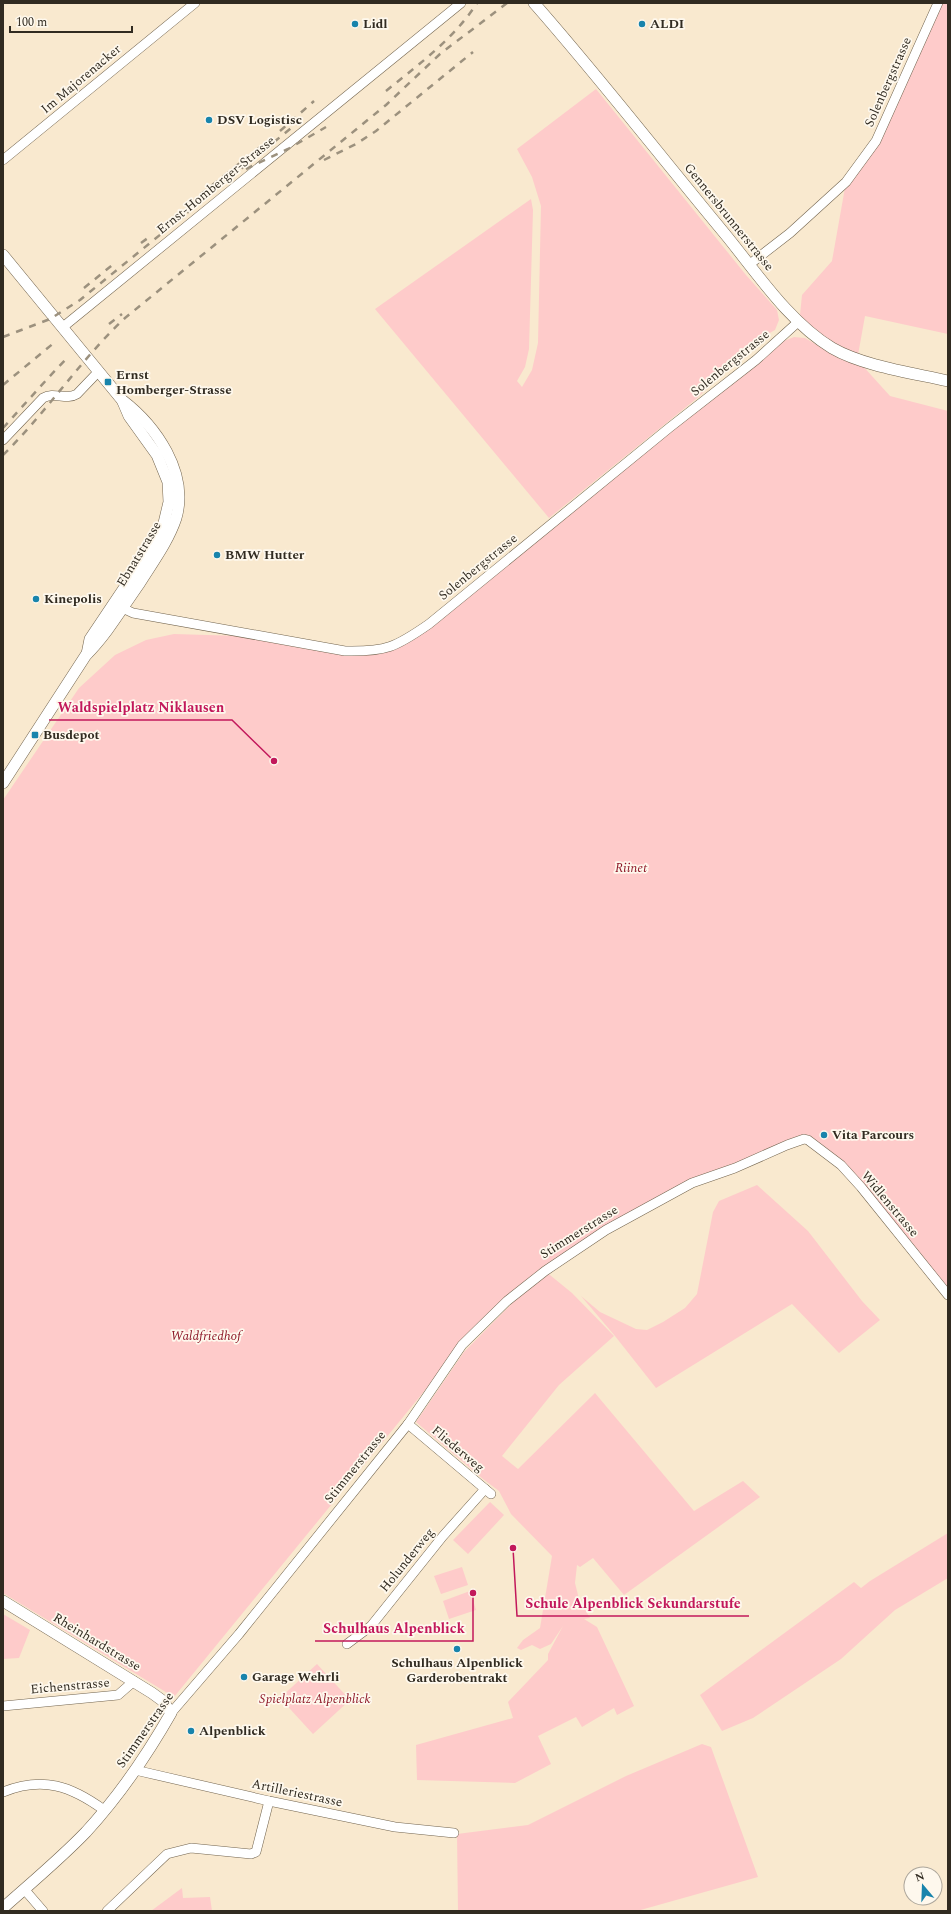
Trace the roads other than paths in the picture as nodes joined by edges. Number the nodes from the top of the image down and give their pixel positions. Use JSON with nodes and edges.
{"nodes":[{"id":1,"x":195,"y":3,"type":"edge"},
{"id":2,"x":461,"y":3,"type":"edge"},
{"id":3,"x":534,"y":3,"type":"edge"},
{"id":4,"x":938,"y":3,"type":"edge"},
{"id":5,"x":3,"y":160,"type":"edge"},
{"id":6,"x":3,"y":255,"type":"edge"},
{"id":7,"x":750,"y":264,"type":"junction"},
{"id":8,"x":798,"y":322,"type":"junction"},
{"id":9,"x":63,"y":327,"type":"junction"},
{"id":10,"x":99,"y":371,"type":"junction"},
{"id":11,"x":948,"y":381,"type":"edge"},
{"id":12,"x":3,"y":440,"type":"edge"},
{"id":13,"x":118,"y":606,"type":"junction"},
{"id":14,"x":3,"y":783,"type":"edge"},
{"id":15,"x":804,"y":1139,"type":"joint"},
{"id":16,"x":948,"y":1295,"type":"edge"},
{"id":17,"x":408,"y":1424,"type":"junction"},
{"id":18,"x":488,"y":1492,"type":"joint"},
{"id":19,"x":3,"y":1601,"type":"edge"},
{"id":20,"x":347,"y":1644,"type":"dead end"},
{"id":21,"x":134,"y":1681,"type":"junction"},
{"id":22,"x":3,"y":1706,"type":"edge"},
{"id":23,"x":171,"y":1713,"type":"junction"},
{"id":24,"x":135,"y":1770,"type":"junction"},
{"id":25,"x":3,"y":1792,"type":"edge"},
{"id":26,"x":269,"y":1801,"type":"junction"},
{"id":27,"x":104,"y":1810,"type":"junction"},
{"id":28,"x":454,"y":1833,"type":"dead end"},
{"id":29,"x":24,"y":1889,"type":"junction"},
{"id":30,"x":3,"y":1908,"type":"edge"},
{"id":31,"x":44,"y":1911,"type":"edge"},
{"id":32,"x":107,"y":1911,"type":"edge"}],
"edges":[{"from":1,"to":5,"type":"street","name":"Im Majorenacker"},
{"from":2,"to":9,"type":"street","name":"Ernst-Homberger-Strasse"},
{"from":3,"to":7,"type":"street","name":"Gennersbrunnerstrasse"},
{"from":4,"to":7,"type":"street","name":"Solenbergstrasse"},
{"from":6,"to":9,"type":"street","name":"Ebnatstrasse"},
{"from":7,"to":8,"type":"street","name":"Gennersbrunnerstrasse"},
{"from":8,"to":11,"type":"street","name":"Gennersbrunnerstrasse"},
{"from":8,"to":13,"type":"street","name":"Solenbergstrasse"},
{"from":9,"to":10,"type":"street","name":"Ebnatstrasse"},
{"from":10,"to":12,"type":"street"},
{"from":10,"to":13,"type":"street","name":"Ebnatstrasse"},
{"from":13,"to":14,"type":"street","name":"Ebnatstrasse"},
{"from":15,"to":16,"type":"street","name":"Widlenstrasse"},
{"from":15,"to":17,"type":"street","name":"Stimmerstrasse"},
{"from":17,"to":18,"type":"street","name":"Fliederweg"},
{"from":17,"to":23,"type":"street","name":"Stimmerstrasse"},
{"from":18,"to":20,"type":"street","name":"Holunderweg"},
{"from":19,"to":21,"type":"street","name":"Rheinhardstrasse"},
{"from":21,"to":22,"type":"street","name":"Eichenstrasse"},
{"from":21,"to":23,"type":"street","name":"Rheinhardstrasse"},
{"from":23,"to":24,"type":"street","name":"Stimmerstrasse"},
{"from":24,"to":26,"type":"street","name":"Artilleriestrasse"},
{"from":24,"to":27,"type":"street","name":"Stimmerstrasse"},
{"from":25,"to":27,"type":"street"},
{"from":26,"to":28,"type":"street","name":"Artilleriestrasse"},
{"from":26,"to":32,"type":"street"},
{"from":27,"to":29,"type":"street","name":"Stimmerstrasse"},
{"from":29,"to":30,"type":"street","name":"Stimmerstrasse"},
{"from":29,"to":31,"type":"street"}]}
